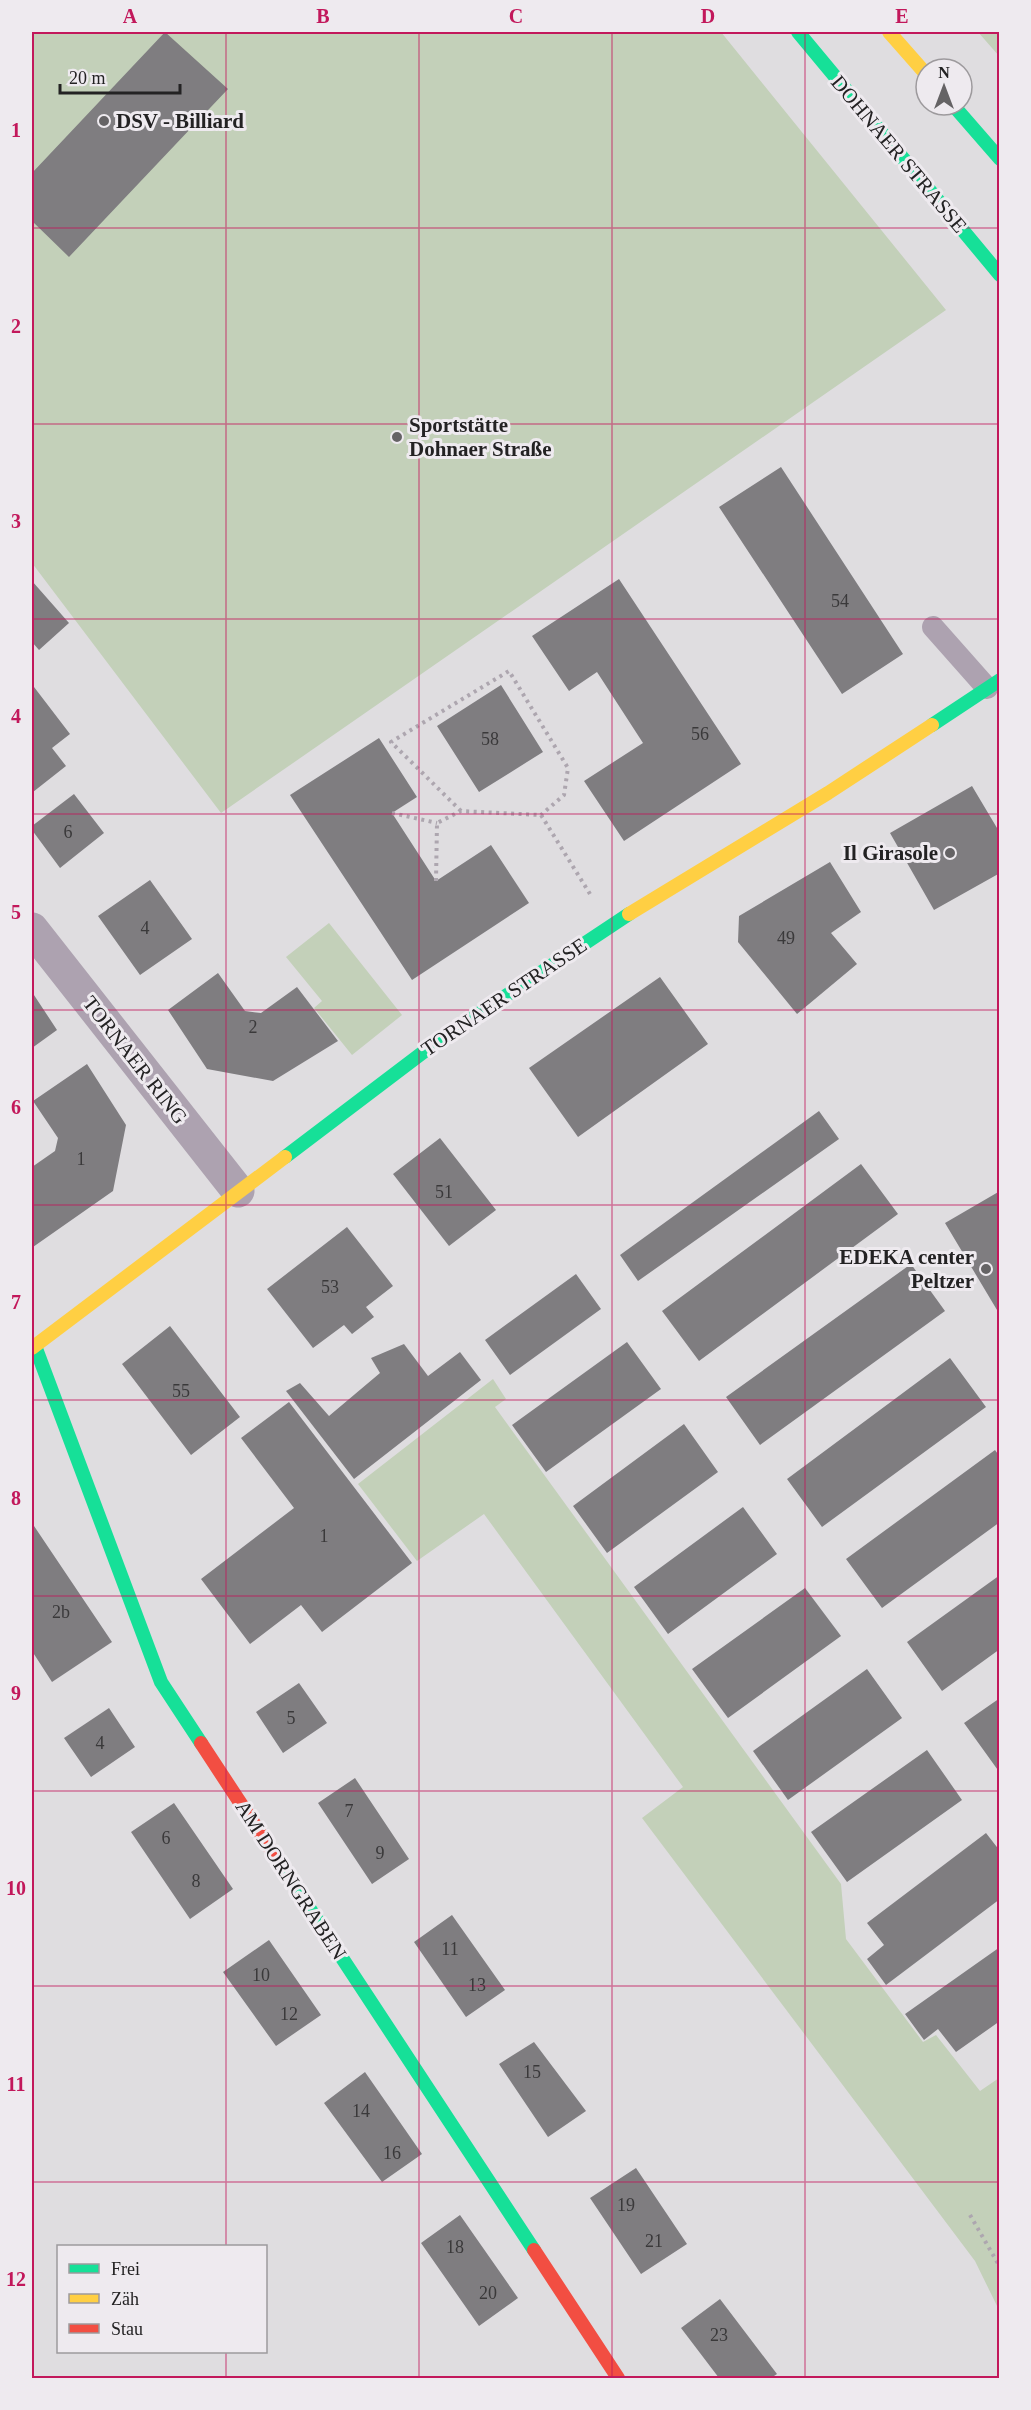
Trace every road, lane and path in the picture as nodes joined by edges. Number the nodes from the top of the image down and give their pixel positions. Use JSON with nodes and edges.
{"nodes":[{"id":1,"x":798,"y":32,"type":"edge"},
{"id":2,"x":889,"y":32,"type":"edge"},
{"id":3,"x":914,"y":60,"type":"edge"},
{"id":4,"x":963,"y":117,"type":"edge"},
{"id":5,"x":999,"y":159,"type":"edge"},
{"id":6,"x":999,"y":275,"type":"edge"},
{"id":7,"x":933,"y":627,"type":"dead end"},
{"id":8,"x":993,"y":684,"type":"edge"},
{"id":9,"x":460,"y":811,"type":"junction"},
{"id":10,"x":392,"y":813,"type":"dead end"},
{"id":11,"x":541,"y":815,"type":"junction"},
{"id":12,"x":437,"y":823,"type":"junction"},
{"id":13,"x":436,"y":881,"type":"dead end"},
{"id":14,"x":609,"y":926,"type":"junction"},
{"id":15,"x":32,"y":929,"type":"edge"},
{"id":16,"x":238,"y":1191,"type":"junction"},
{"id":17,"x":33,"y":1347,"type":"edge"},
{"id":18,"x":970,"y":2215,"type":"dead end"},
{"id":19,"x":999,"y":2267,"type":"edge"},
{"id":20,"x":618,"y":2379,"type":"edge"}],
"edges":[{"from":1,"to":6,"type":"street","name":"DOHNAER STRASSE"},
{"from":2,"to":3,"type":"street"},
{"from":4,"to":5,"type":"street"},
{"from":7,"to":8,"type":"lane"},
{"from":8,"to":14,"type":"street","name":"TORNAER STRASSE"},
{"from":9,"to":11,"type":"path"},
{"from":9,"to":11,"type":"path"},
{"from":9,"to":12,"type":"path"},
{"from":10,"to":12,"type":"path"},
{"from":11,"to":14,"type":"path"},
{"from":12,"to":13,"type":"path"},
{"from":14,"to":16,"type":"street","name":"TORNAER STRASSE"},
{"from":15,"to":16,"type":"street","name":"TORNAER RING"},
{"from":16,"to":17,"type":"street","name":"TORNAER STRASSE"},
{"from":17,"to":20,"type":"street","name":"AM DORNGRABEN"},
{"from":18,"to":19,"type":"path"}]}
